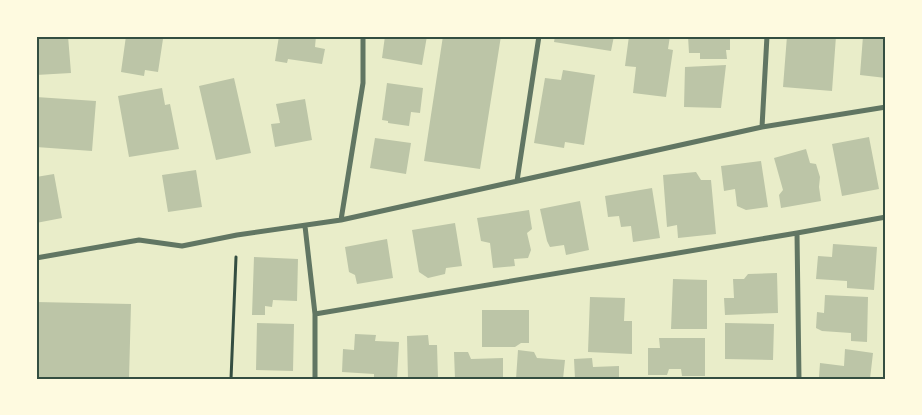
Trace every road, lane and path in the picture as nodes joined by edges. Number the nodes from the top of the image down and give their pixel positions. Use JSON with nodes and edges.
{"nodes":[{"id":1,"x":363,"y":36,"type":"edge"},
{"id":2,"x":539,"y":36,"type":"edge"},
{"id":3,"x":767,"y":36,"type":"edge"},
{"id":4,"x":886,"y":107,"type":"edge"},
{"id":5,"x":762,"y":127,"type":"junction"},
{"id":6,"x":517,"y":181,"type":"junction"},
{"id":7,"x":886,"y":217,"type":"edge"},
{"id":8,"x":341,"y":220,"type":"junction"},
{"id":9,"x":305,"y":226,"type":"junction"},
{"id":10,"x":797,"y":234,"type":"junction"},
{"id":11,"x":237,"y":236,"type":"junction"},
{"id":12,"x":36,"y":258,"type":"edge"},
{"id":13,"x":315,"y":314,"type":"junction"},
{"id":14,"x":231,"y":379,"type":"edge"},
{"id":15,"x":315,"y":379,"type":"edge"},
{"id":16,"x":798,"y":379,"type":"edge"}],
"edges":[{"from":1,"to":8,"type":"street"},
{"from":2,"to":6,"type":"street"},
{"from":3,"to":5,"type":"street"},
{"from":4,"to":5,"type":"street"},
{"from":5,"to":6,"type":"street"},
{"from":6,"to":8,"type":"street"},
{"from":7,"to":10,"type":"street"},
{"from":8,"to":9,"type":"street"},
{"from":9,"to":11,"type":"street"},
{"from":9,"to":13,"type":"street"},
{"from":10,"to":13,"type":"street"},
{"from":10,"to":16,"type":"street"},
{"from":11,"to":12,"type":"street"},
{"from":11,"to":14,"type":"path"},
{"from":13,"to":15,"type":"street"}]}
